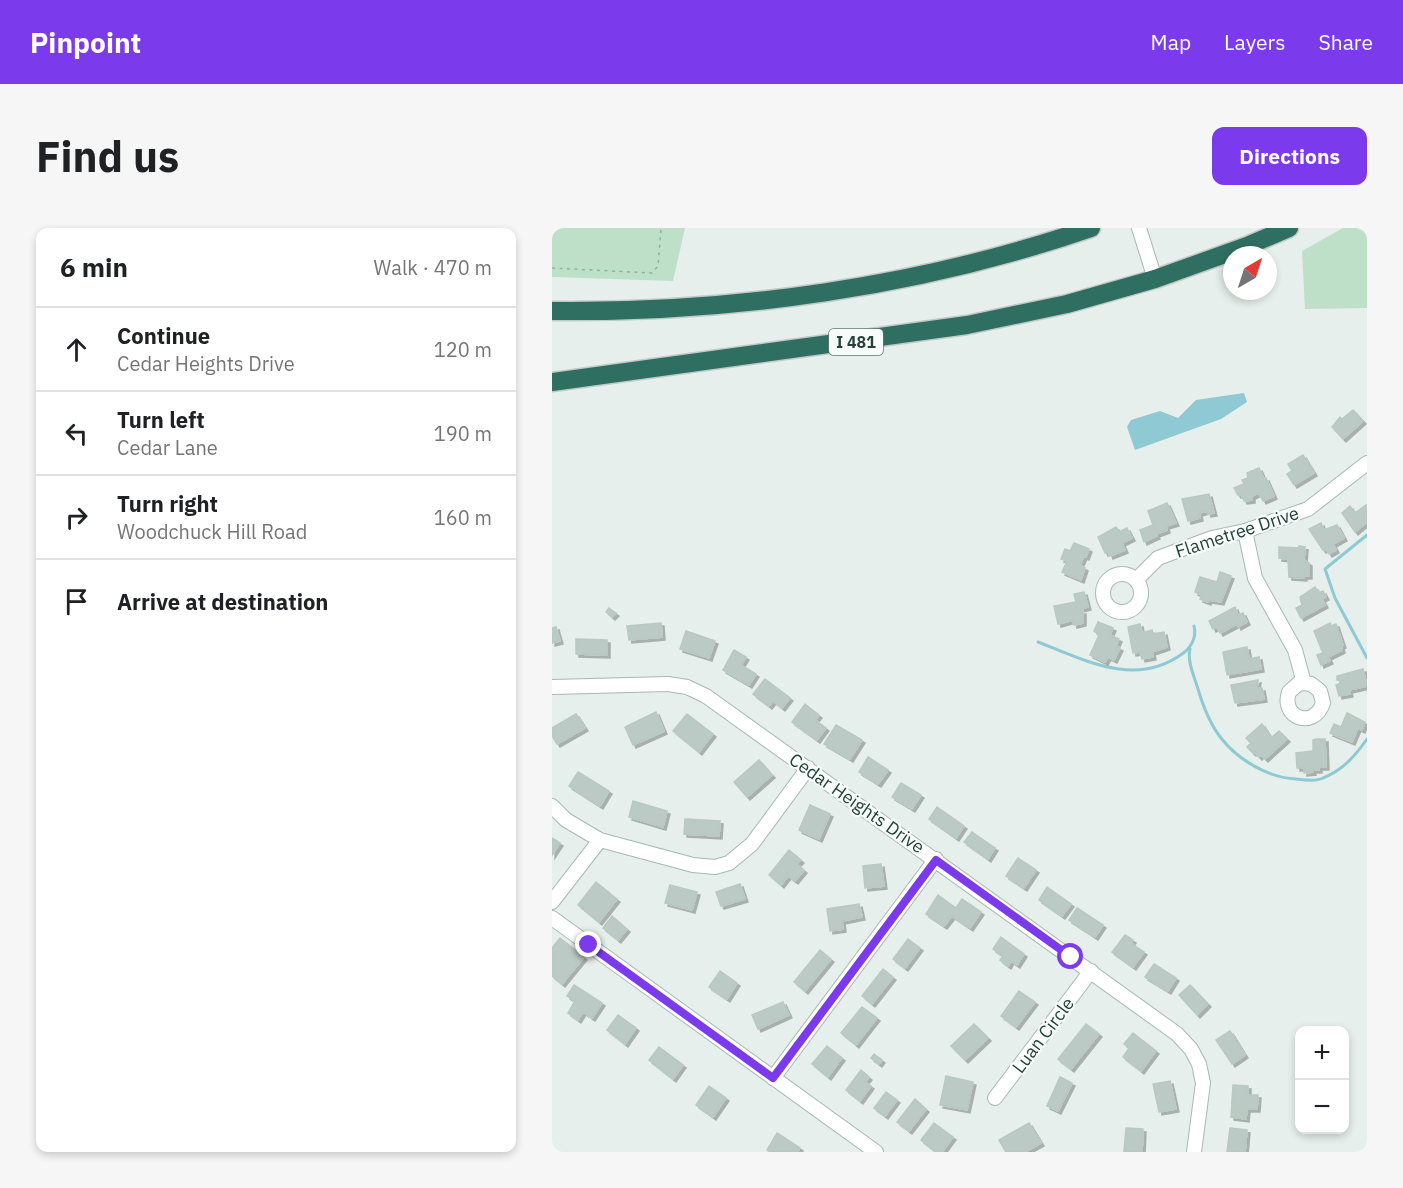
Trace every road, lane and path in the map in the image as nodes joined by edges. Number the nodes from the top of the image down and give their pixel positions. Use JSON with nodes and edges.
{"nodes":[{"id":1,"x":661,"y":228,"type":"edge"},
{"id":2,"x":1091,"y":228,"type":"edge"},
{"id":3,"x":1139,"y":228,"type":"edge"},
{"id":4,"x":1288,"y":228,"type":"edge"},
{"id":5,"x":552,"y":268,"type":"edge"},
{"id":6,"x":1155,"y":279,"type":"junction"},
{"id":7,"x":552,"y":311,"type":"edge"},
{"id":8,"x":552,"y":382,"type":"edge"},
{"id":9,"x":1367,"y":463,"type":"edge"},
{"id":10,"x":1245,"y":531,"type":"junction"},
{"id":11,"x":1137,"y":579,"type":"dead end"},
{"id":12,"x":1305,"y":683,"type":"dead end"},
{"id":13,"x":552,"y":687,"type":"edge"},
{"id":14,"x":808,"y":768,"type":"junction"},
{"id":15,"x":552,"y":806,"type":"edge"},
{"id":16,"x":600,"y":840,"type":"junction"},
{"id":17,"x":936,"y":860,"type":"junction"},
{"id":18,"x":552,"y":902,"type":"edge"},
{"id":19,"x":552,"y":918,"type":"edge"},
{"id":20,"x":1091,"y":971,"type":"junction"},
{"id":21,"x":773,"y":1078,"type":"junction"},
{"id":22,"x":995,"y":1098,"type":"dead end"},
{"id":23,"x":876,"y":1152,"type":"edge"},
{"id":24,"x":1194,"y":1152,"type":"edge"}],
"edges":[{"from":1,"to":5,"type":"path"},
{"from":2,"to":7,"type":"highway"},
{"from":3,"to":6,"type":"street"},
{"from":4,"to":6,"type":"highway","number":"I 481"},
{"from":6,"to":8,"type":"highway","number":"I 481"},
{"from":9,"to":10,"type":"street","name":"Flametree Drive"},
{"from":10,"to":11,"type":"street","name":"Flametree Drive"},
{"from":10,"to":12,"type":"street"},
{"from":13,"to":14,"type":"street","name":"Cedar Heights Drive"},
{"from":14,"to":16,"type":"street"},
{"from":14,"to":17,"type":"street","name":"Cedar Heights Drive"},
{"from":15,"to":16,"type":"street"},
{"from":16,"to":18,"type":"street"},
{"from":17,"to":20,"type":"street","name":"Cedar Heights Drive"},
{"from":17,"to":21,"type":"street"},
{"from":19,"to":21,"type":"street"},
{"from":20,"to":22,"type":"street","name":"Luan Circle"},
{"from":20,"to":24,"type":"street","name":"Cedar Heights Drive"},
{"from":21,"to":23,"type":"street"}]}
